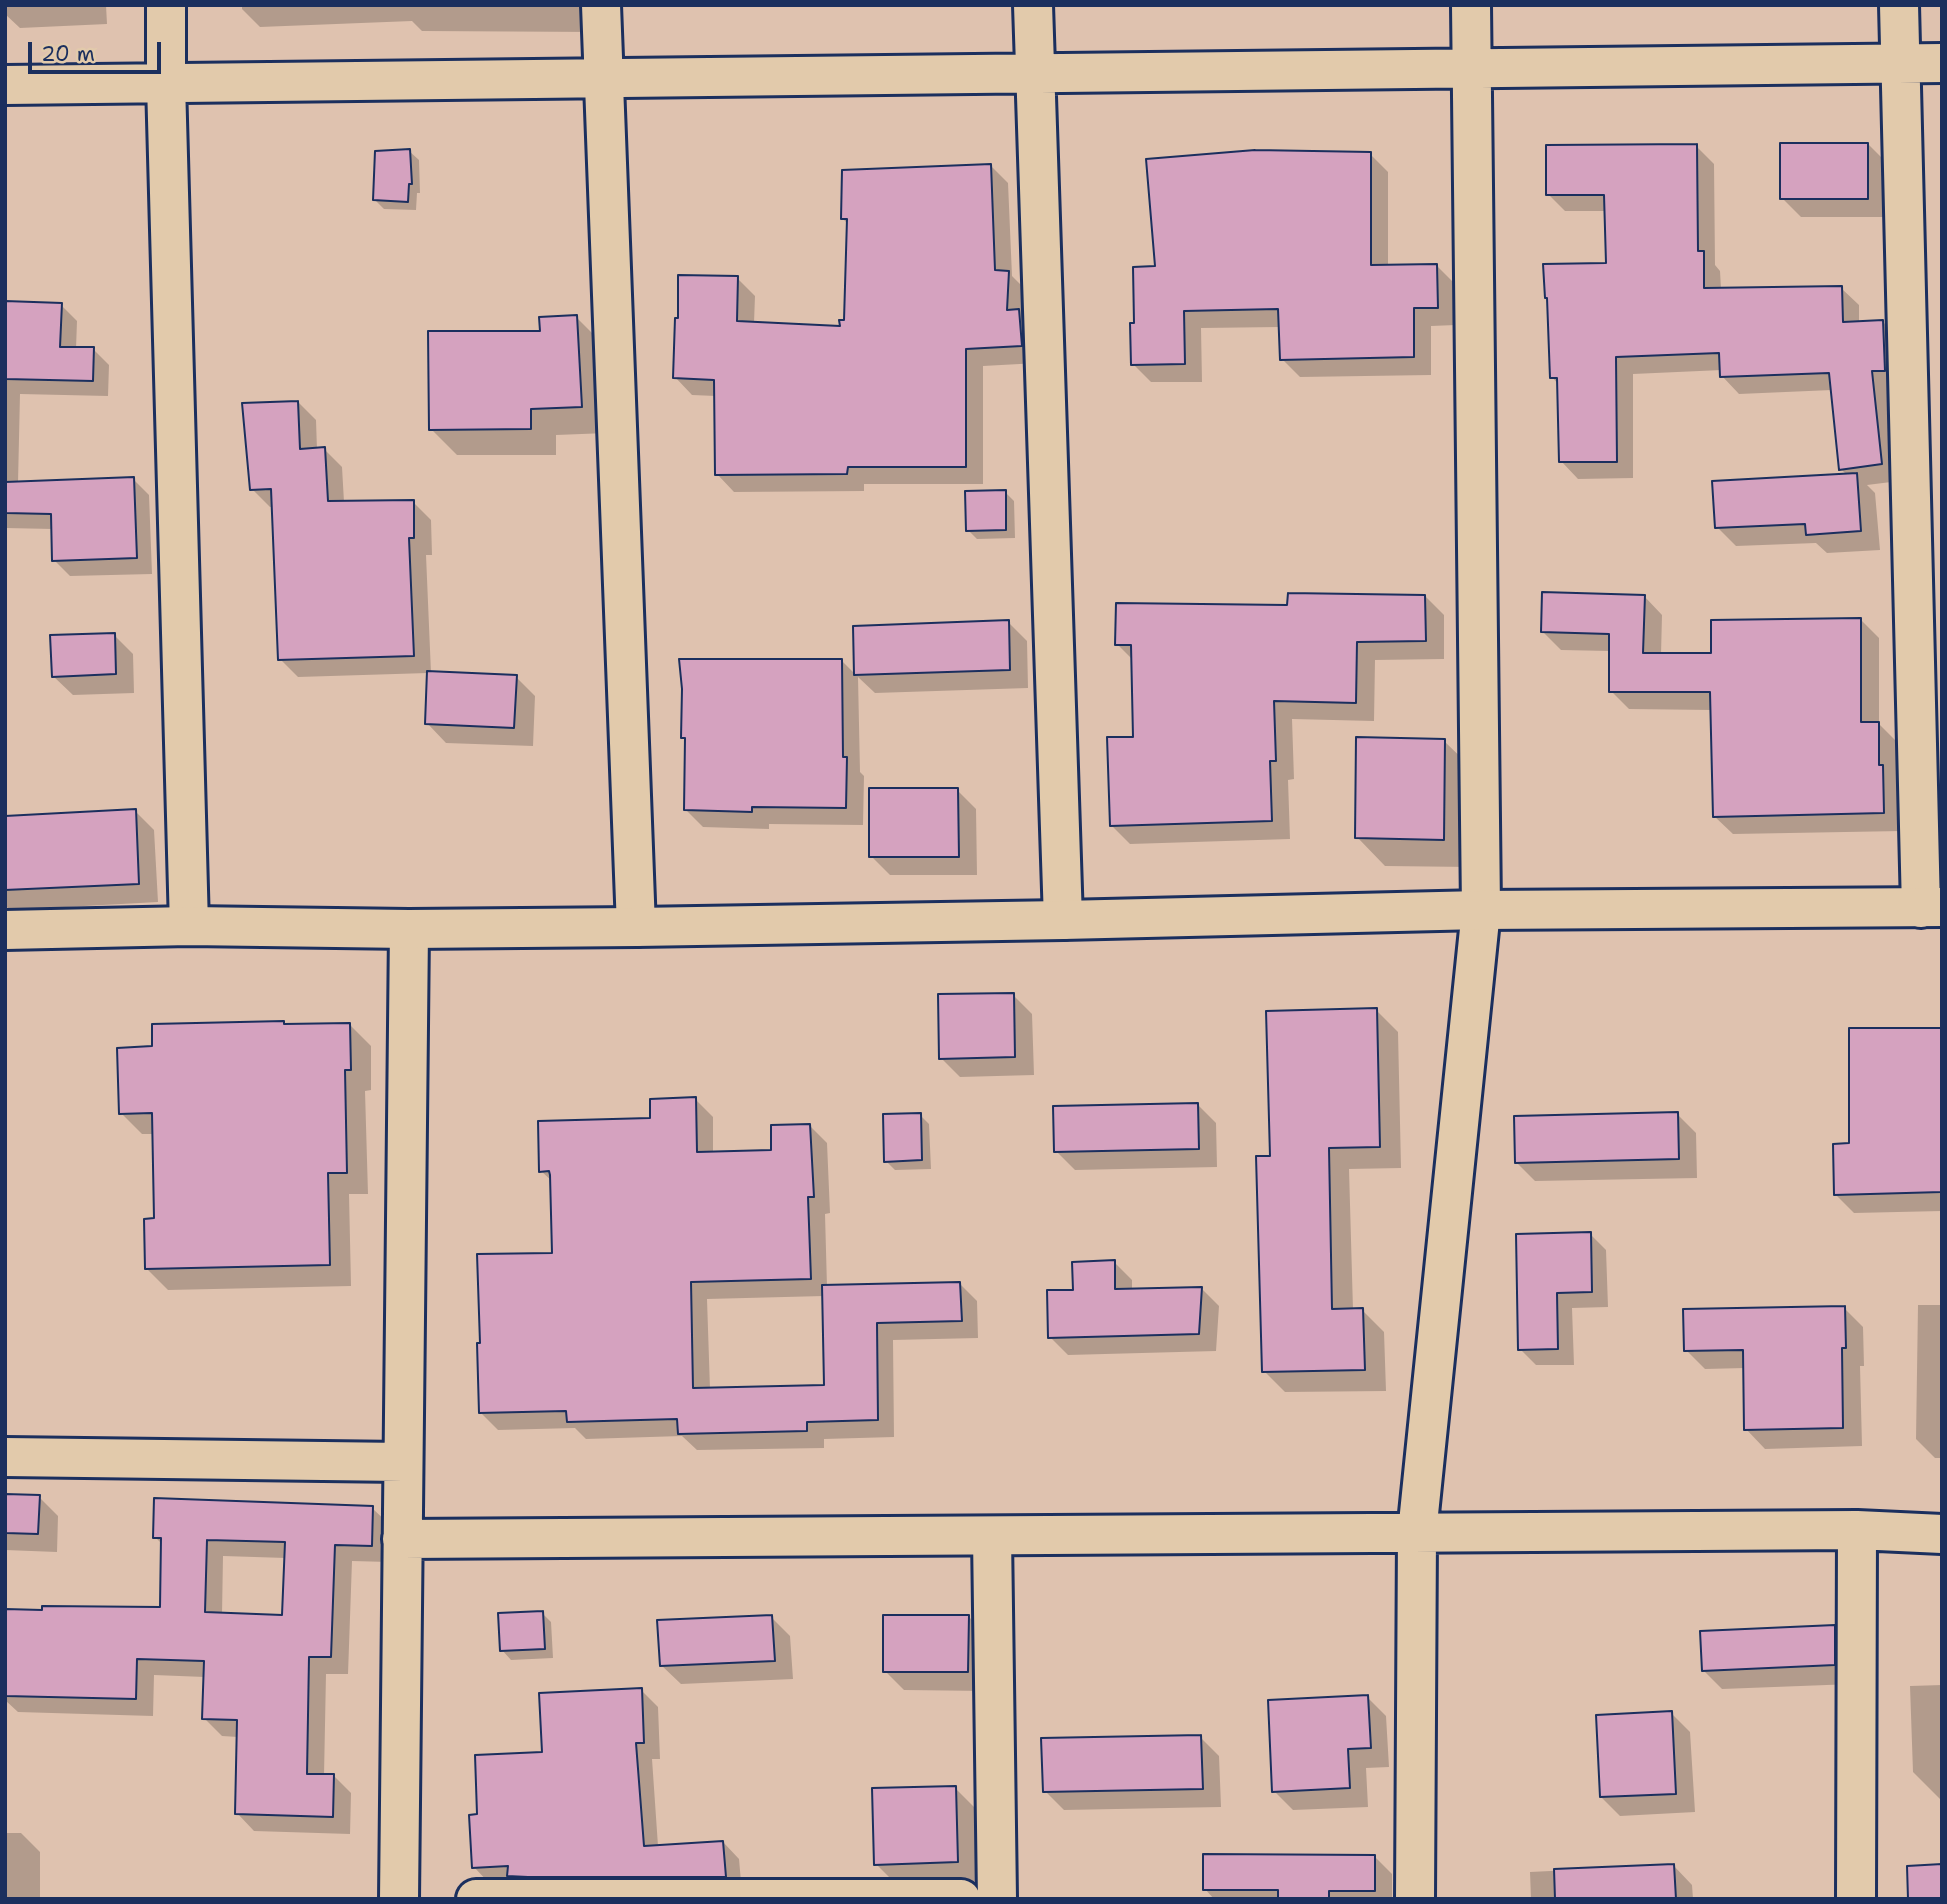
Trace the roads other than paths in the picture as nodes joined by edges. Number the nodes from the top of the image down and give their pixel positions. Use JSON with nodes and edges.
{"nodes":[{"id":1,"x":166,"y":5,"type":"edge"},
{"id":2,"x":601,"y":5,"type":"edge"},
{"id":3,"x":1032,"y":5,"type":"edge"},
{"id":4,"x":1471,"y":5,"type":"edge"},
{"id":5,"x":1899,"y":5,"type":"edge"},
{"id":6,"x":1899,"y":63,"type":"junction"},
{"id":7,"x":1942,"y":63,"type":"edge"},
{"id":8,"x":1471,"y":68,"type":"junction"},
{"id":9,"x":1034,"y":73,"type":"junction"},
{"id":10,"x":602,"y":78,"type":"junction"},
{"id":11,"x":166,"y":83,"type":"junction"},
{"id":12,"x":5,"y":85,"type":"edge"},
{"id":13,"x":1932,"y":908,"type":"edge"},
{"id":14,"x":1481,"y":910,"type":"junction"},
{"id":15,"x":1063,"y":920,"type":"junction"},
{"id":16,"x":189,"y":926,"type":"junction"},
{"id":17,"x":636,"y":927,"type":"junction"},
{"id":18,"x":409,"y":929,"type":"junction"},
{"id":19,"x":5,"y":930,"type":"edge"},
{"id":20,"x":5,"y":1457,"type":"edge"},
{"id":21,"x":403,"y":1462,"type":"junction"},
{"id":22,"x":1857,"y":1530,"type":"junction"},
{"id":23,"x":1417,"y":1533,"type":"junction"},
{"id":24,"x":1942,"y":1534,"type":"edge"},
{"id":25,"x":992,"y":1536,"type":"junction"},
{"id":26,"x":402,"y":1539,"type":"junction"},
{"id":27,"x":813,"y":1898,"type":"edge"},
{"id":28,"x":399,"y":1899,"type":"edge"},
{"id":29,"x":476,"y":1899,"type":"edge"},
{"id":30,"x":961,"y":1899,"type":"edge"},
{"id":31,"x":997,"y":1899,"type":"edge"},
{"id":32,"x":1415,"y":1899,"type":"edge"},
{"id":33,"x":1856,"y":1899,"type":"edge"}],
"edges":[{"from":1,"to":11,"type":"street"},
{"from":2,"to":10,"type":"street"},
{"from":3,"to":9,"type":"street"},
{"from":4,"to":8,"type":"street"},
{"from":5,"to":6,"type":"street"},
{"from":6,"to":7,"type":"street"},
{"from":6,"to":8,"type":"street"},
{"from":6,"to":13,"type":"street"},
{"from":8,"to":9,"type":"street"},
{"from":8,"to":14,"type":"street"},
{"from":9,"to":10,"type":"street"},
{"from":9,"to":15,"type":"street"},
{"from":10,"to":11,"type":"street"},
{"from":10,"to":17,"type":"street"},
{"from":11,"to":12,"type":"street"},
{"from":11,"to":16,"type":"street"},
{"from":13,"to":14,"type":"street"},
{"from":14,"to":15,"type":"street"},
{"from":14,"to":23,"type":"street"},
{"from":15,"to":17,"type":"street"},
{"from":16,"to":18,"type":"street"},
{"from":16,"to":19,"type":"street"},
{"from":17,"to":18,"type":"street"},
{"from":18,"to":21,"type":"street"},
{"from":20,"to":21,"type":"street"},
{"from":21,"to":26,"type":"street"},
{"from":22,"to":23,"type":"street"},
{"from":22,"to":24,"type":"street"},
{"from":22,"to":33,"type":"street"},
{"from":23,"to":25,"type":"street"},
{"from":23,"to":32,"type":"street"},
{"from":25,"to":26,"type":"street"},
{"from":25,"to":31,"type":"street"},
{"from":26,"to":28,"type":"street"},
{"from":27,"to":29,"type":"street"},
{"from":27,"to":30,"type":"street"}]}
